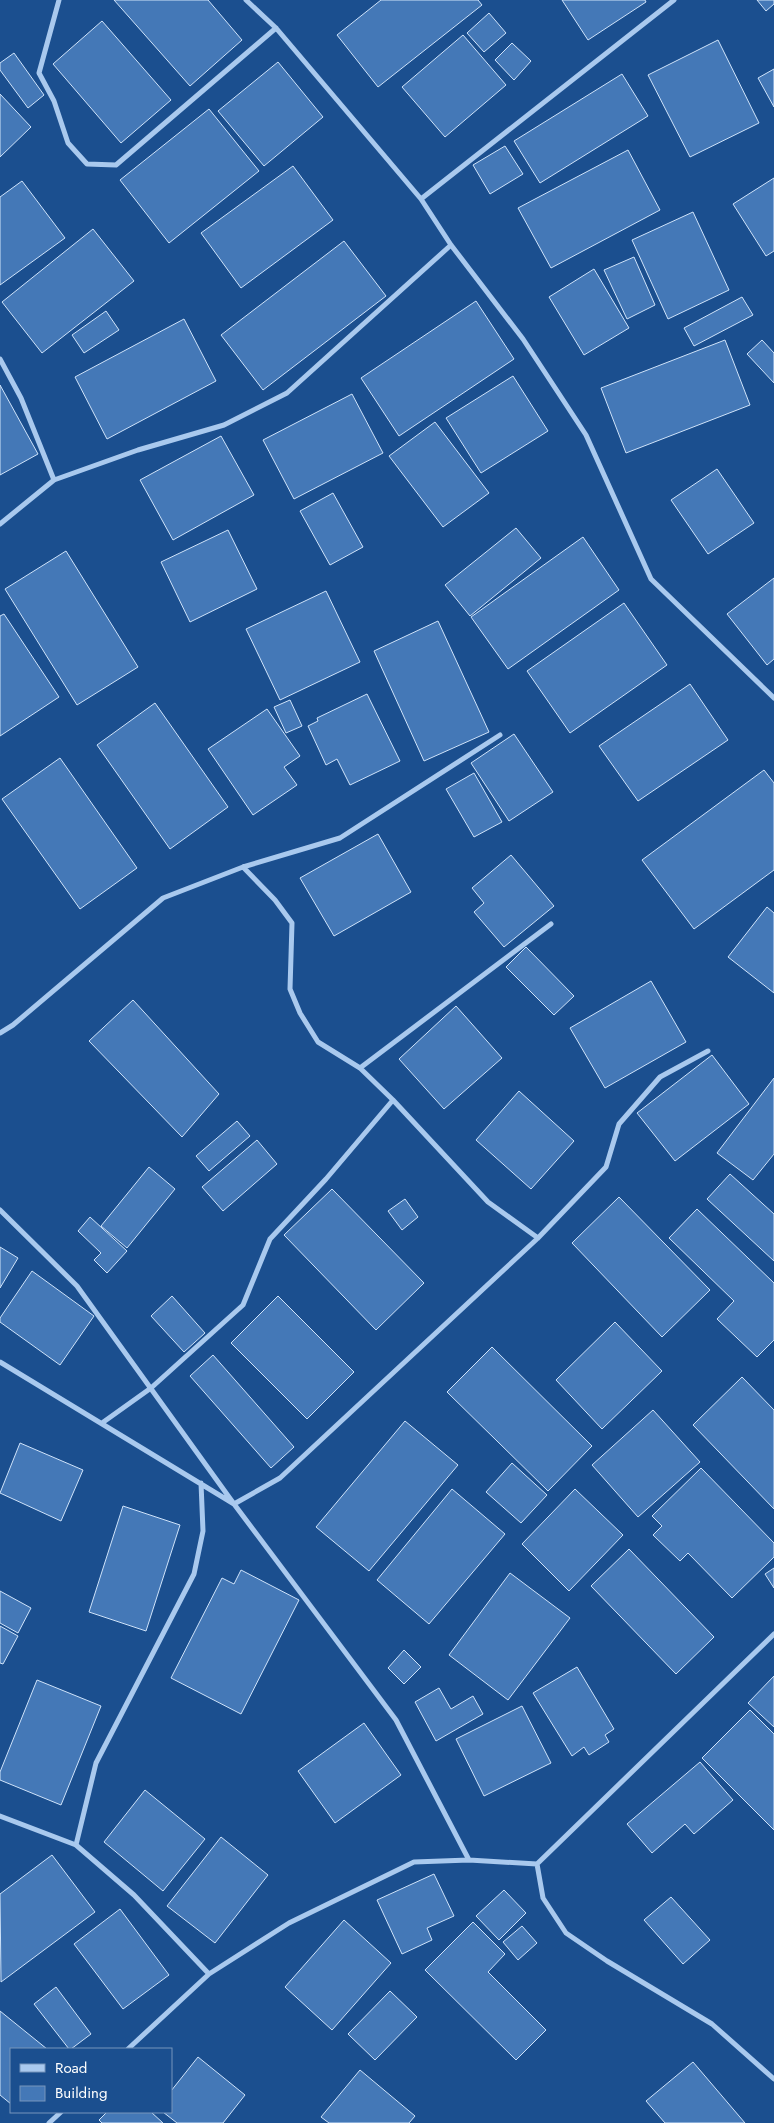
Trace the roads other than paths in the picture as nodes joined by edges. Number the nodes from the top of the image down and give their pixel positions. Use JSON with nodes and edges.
{"nodes":[{"id":1,"x":59,"y":0,"type":"edge"},
{"id":2,"x":246,"y":0,"type":"edge"},
{"id":3,"x":674,"y":0,"type":"edge"},
{"id":4,"x":276,"y":28,"type":"junction"},
{"id":5,"x":421,"y":199,"type":"junction"},
{"id":6,"x":451,"y":246,"type":"junction"},
{"id":7,"x":0,"y":359,"type":"edge"},
{"id":8,"x":54,"y":480,"type":"junction"},
{"id":9,"x":0,"y":524,"type":"edge"},
{"id":10,"x":774,"y":698,"type":"edge"},
{"id":11,"x":500,"y":735,"type":"dead end"},
{"id":12,"x":243,"y":868,"type":"junction"},
{"id":13,"x":551,"y":924,"type":"dead end"},
{"id":14,"x":0,"y":1033,"type":"edge"},
{"id":15,"x":708,"y":1051,"type":"dead end"},
{"id":16,"x":360,"y":1068,"type":"junction"},
{"id":17,"x":393,"y":1100,"type":"junction"},
{"id":18,"x":0,"y":1210,"type":"edge"},
{"id":19,"x":538,"y":1238,"type":"junction"},
{"id":20,"x":0,"y":1362,"type":"edge"},
{"id":21,"x":151,"y":1388,"type":"junction"},
{"id":22,"x":102,"y":1423,"type":"junction"},
{"id":23,"x":201,"y":1483,"type":"junction"},
{"id":24,"x":234,"y":1504,"type":"junction"},
{"id":25,"x":774,"y":1634,"type":"edge"},
{"id":26,"x":0,"y":1816,"type":"edge"},
{"id":27,"x":76,"y":1845,"type":"junction"},
{"id":28,"x":469,"y":1860,"type":"junction"},
{"id":29,"x":537,"y":1864,"type":"junction"},
{"id":30,"x":209,"y":1974,"type":"junction"},
{"id":31,"x":129,"y":2048,"type":"edge"},
{"id":32,"x":774,"y":2079,"type":"edge"},
{"id":33,"x":60,"y":2113,"type":"edge"},
{"id":34,"x":49,"y":2123,"type":"edge"}],
"edges":[{"from":1,"to":4,"type":"street"},
{"from":2,"to":4,"type":"street"},
{"from":3,"to":5,"type":"street"},
{"from":4,"to":5,"type":"street"},
{"from":5,"to":6,"type":"street"},
{"from":6,"to":8,"type":"street"},
{"from":6,"to":10,"type":"street"},
{"from":7,"to":8,"type":"street"},
{"from":8,"to":9,"type":"street"},
{"from":11,"to":12,"type":"street"},
{"from":12,"to":14,"type":"street"},
{"from":12,"to":16,"type":"street"},
{"from":13,"to":16,"type":"street"},
{"from":15,"to":19,"type":"street"},
{"from":16,"to":17,"type":"street"},
{"from":17,"to":19,"type":"street"},
{"from":17,"to":21,"type":"street"},
{"from":18,"to":21,"type":"street"},
{"from":19,"to":24,"type":"street"},
{"from":20,"to":22,"type":"street"},
{"from":21,"to":22,"type":"street"},
{"from":21,"to":24,"type":"street"},
{"from":22,"to":23,"type":"street"},
{"from":23,"to":24,"type":"street"},
{"from":23,"to":27,"type":"street"},
{"from":24,"to":28,"type":"street"},
{"from":25,"to":29,"type":"street"},
{"from":26,"to":27,"type":"street"},
{"from":27,"to":30,"type":"street"},
{"from":28,"to":29,"type":"street"},
{"from":28,"to":30,"type":"street"},
{"from":29,"to":32,"type":"street"},
{"from":30,"to":31,"type":"street"},
{"from":33,"to":34,"type":"street"}]}
